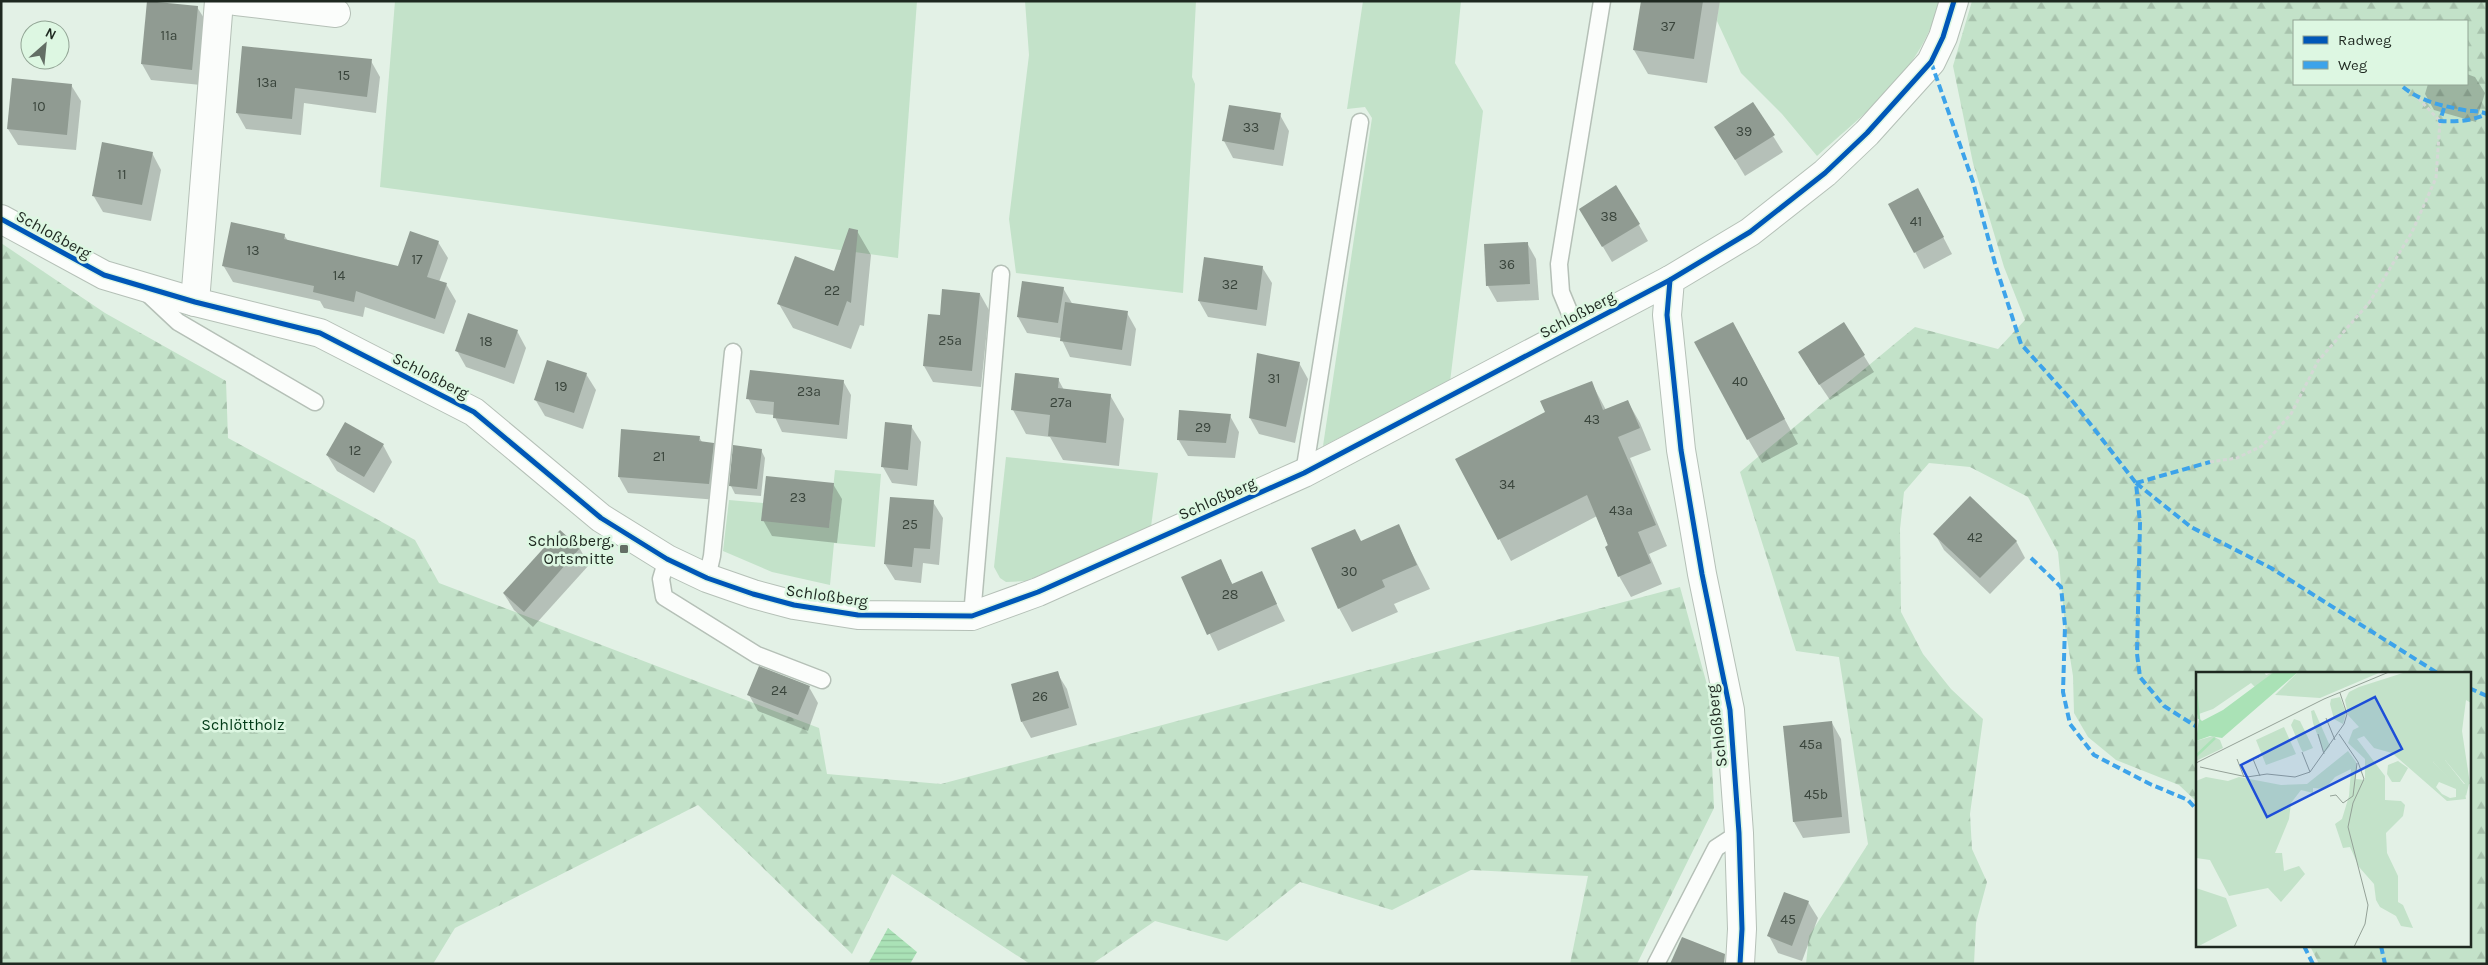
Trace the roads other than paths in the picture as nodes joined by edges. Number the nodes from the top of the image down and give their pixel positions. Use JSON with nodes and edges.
{"nodes":[{"id":1,"x":219,"y":1,"type":"edge"},
{"id":2,"x":236,"y":1,"type":"edge"},
{"id":3,"x":1602,"y":1,"type":"edge"},
{"id":4,"x":1954,"y":1,"type":"edge"},
{"id":5,"x":319,"y":8,"type":"edge"},
{"id":6,"x":1360,"y":122,"type":"dead end"},
{"id":7,"x":1,"y":219,"type":"edge"},
{"id":8,"x":1001,"y":274,"type":"dead end"},
{"id":9,"x":1670,"y":280,"type":"junction"},
{"id":10,"x":138,"y":285,"type":"junction"},
{"id":11,"x":195,"y":302,"type":"junction"},
{"id":12,"x":1576,"y":328,"type":"junction"},
{"id":13,"x":733,"y":352,"type":"dead end"},
{"id":14,"x":315,"y":402,"type":"dead end"},
{"id":15,"x":1304,"y":473,"type":"junction"},
{"id":16,"x":667,"y":559,"type":"junction"},
{"id":17,"x":707,"y":578,"type":"junction"},
{"id":18,"x":972,"y":616,"type":"junction"},
{"id":19,"x":822,"y":680,"type":"dead end"},
{"id":20,"x":1739,"y":833,"type":"junction"},
{"id":21,"x":1656,"y":964,"type":"edge"},
{"id":22,"x":1740,"y":964,"type":"edge"}],
"edges":[{"from":1,"to":11,"type":"street"},
{"from":2,"to":5,"type":"street"},
{"from":3,"to":12,"type":"lane"},
{"from":4,"to":9,"type":"street","name":"Schloßberg"},
{"from":6,"to":15,"type":"lane"},
{"from":7,"to":10,"type":"street","name":"Schloßberg"},
{"from":8,"to":18,"type":"lane"},
{"from":9,"to":12,"type":"street","name":"Schloßberg"},
{"from":9,"to":20,"type":"street","name":"Schloßberg"},
{"from":10,"to":11,"type":"street","name":"Schloßberg"},
{"from":10,"to":14,"type":"lane"},
{"from":11,"to":16,"type":"street","name":"Schloßberg"},
{"from":12,"to":15,"type":"street","name":"Schloßberg"},
{"from":13,"to":17,"type":"lane"},
{"from":15,"to":18,"type":"street","name":"Schloßberg"},
{"from":16,"to":17,"type":"street","name":"Schloßberg"},
{"from":16,"to":19,"type":"lane"},
{"from":17,"to":18,"type":"street","name":"Schloßberg"},
{"from":20,"to":21,"type":"lane"},
{"from":20,"to":22,"type":"street","name":"Schloßberg"}]}
